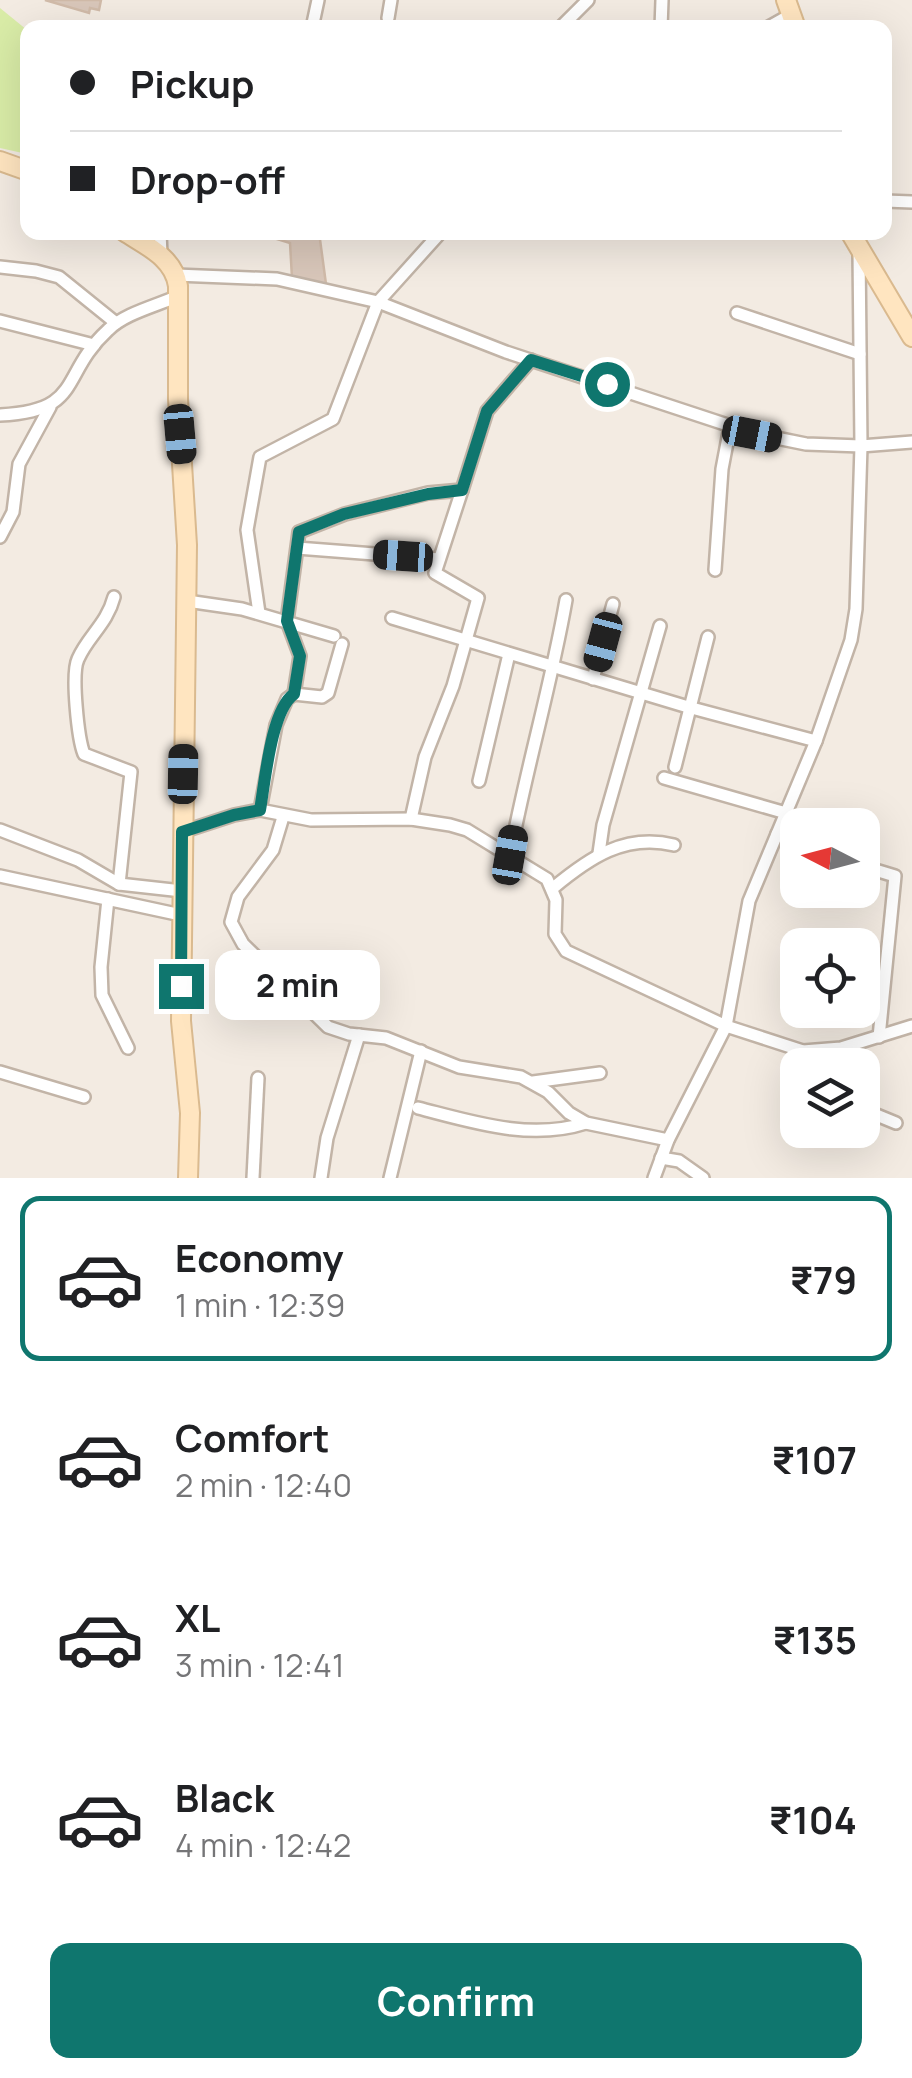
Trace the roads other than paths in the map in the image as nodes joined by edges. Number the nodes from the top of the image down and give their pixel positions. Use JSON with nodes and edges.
{"nodes":[{"id":1,"x":390,"y":0,"type":"edge"},
{"id":2,"x":588,"y":0,"type":"edge"},
{"id":3,"x":388,"y":18,"type":"dead end"},
{"id":4,"x":568,"y":20,"type":"edge"},
{"id":5,"x":138,"y":240,"type":"edge"},
{"id":6,"x":160,"y":240,"type":"edge"},
{"id":7,"x":434,"y":240,"type":"edge"},
{"id":8,"x":854,"y":240,"type":"edge"},
{"id":9,"x":859,"y":250,"type":"junction"},
{"id":10,"x":161,"y":255,"type":"junction"},
{"id":11,"x":0,"y":267,"type":"edge"},
{"id":12,"x":176,"y":275,"type":"junction"},
{"id":13,"x":178,"y":296,"type":"junction"},
{"id":14,"x":378,"y":302,"type":"junction"},
{"id":15,"x":737,"y":313,"type":"dead end"},
{"id":16,"x":0,"y":320,"type":"edge"},
{"id":17,"x":116,"y":323,"type":"junction"},
{"id":18,"x":912,"y":337,"type":"edge"},
{"id":19,"x":94,"y":345,"type":"junction"},
{"id":20,"x":860,"y":354,"type":"junction"},
{"id":21,"x":531,"y":360,"type":"junction"},
{"id":22,"x":50,"y":407,"type":"junction"},
{"id":23,"x":0,"y":415,"type":"edge"},
{"id":24,"x":730,"y":427,"type":"junction"},
{"id":25,"x":912,"y":442,"type":"edge"},
{"id":26,"x":861,"y":446,"type":"junction"},
{"id":27,"x":462,"y":490,"type":"junction"},
{"id":28,"x":0,"y":537,"type":"edge"},
{"id":29,"x":297,"y":548,"type":"junction"},
{"id":30,"x":438,"y":558,"type":"junction"},
{"id":31,"x":715,"y":570,"type":"dead end"},
{"id":32,"x":114,"y":597,"type":"dead end"},
{"id":33,"x":566,"y":600,"type":"dead end"},
{"id":34,"x":187,"y":601,"type":"junction"},
{"id":35,"x":613,"y":604,"type":"dead end"},
{"id":36,"x":258,"y":613,"type":"junction"},
{"id":37,"x":392,"y":618,"type":"dead end"},
{"id":38,"x":287,"y":621,"type":"junction"},
{"id":39,"x":660,"y":626,"type":"dead end"},
{"id":40,"x":708,"y":636,"type":"dead end"},
{"id":41,"x":465,"y":640,"type":"junction"},
{"id":42,"x":509,"y":654,"type":"junction"},
{"id":43,"x":554,"y":668,"type":"junction"},
{"id":44,"x":593,"y":679,"type":"junction"},
{"id":45,"x":640,"y":693,"type":"junction"},
{"id":46,"x":294,"y":694,"type":"junction"},
{"id":47,"x":688,"y":707,"type":"junction"},
{"id":48,"x":816,"y":741,"type":"junction"},
{"id":49,"x":675,"y":767,"type":"dead end"},
{"id":50,"x":664,"y":778,"type":"dead end"},
{"id":51,"x":479,"y":781,"type":"dead end"},
{"id":52,"x":788,"y":808,"type":"edge"},
{"id":53,"x":260,"y":810,"type":"junction"},
{"id":54,"x":780,"y":812,"type":"edge"},
{"id":55,"x":283,"y":817,"type":"junction"},
{"id":56,"x":410,"y":819,"type":"junction"},
{"id":57,"x":780,"y":827,"type":"edge"},
{"id":58,"x":0,"y":830,"type":"edge"},
{"id":59,"x":182,"y":832,"type":"junction"},
{"id":60,"x":777,"y":834,"type":"junction"},
{"id":61,"x":780,"y":835,"type":"edge"},
{"id":62,"x":674,"y":845,"type":"dead end"},
{"id":63,"x":598,"y":853,"type":"junction"},
{"id":64,"x":510,"y":855,"type":"junction"},
{"id":65,"x":880,"y":871,"type":"edge"},
{"id":66,"x":0,"y":876,"type":"edge"},
{"id":67,"x":119,"y":884,"type":"junction"},
{"id":68,"x":553,"y":888,"type":"junction"},
{"id":69,"x":182,"y":891,"type":"junction"},
{"id":70,"x":108,"y":899,"type":"junction"},
{"id":71,"x":181,"y":915,"type":"junction"},
{"id":72,"x":726,"y":1026,"type":"junction"},
{"id":73,"x":912,"y":1026,"type":"edge"},
{"id":74,"x":359,"y":1035,"type":"junction"},
{"id":75,"x":878,"y":1037,"type":"junction"},
{"id":76,"x":128,"y":1048,"type":"dead end"},
{"id":77,"x":797,"y":1048,"type":"edge"},
{"id":78,"x":842,"y":1048,"type":"edge"},
{"id":79,"x":421,"y":1051,"type":"junction"},
{"id":80,"x":0,"y":1072,"type":"edge"},
{"id":81,"x":600,"y":1073,"type":"dead end"},
{"id":82,"x":258,"y":1078,"type":"dead end"},
{"id":83,"x":533,"y":1082,"type":"junction"},
{"id":84,"x":84,"y":1097,"type":"dead end"},
{"id":85,"x":418,"y":1108,"type":"dead end"},
{"id":86,"x":880,"y":1117,"type":"edge"},
{"id":87,"x":586,"y":1123,"type":"junction"},
{"id":88,"x":896,"y":1124,"type":"dead end"},
{"id":89,"x":668,"y":1140,"type":"junction"},
{"id":90,"x":661,"y":1158,"type":"junction"},
{"id":91,"x":191,"y":1178,"type":"edge"},
{"id":92,"x":253,"y":1178,"type":"edge"},
{"id":93,"x":321,"y":1178,"type":"edge"},
{"id":94,"x":390,"y":1178,"type":"edge"},
{"id":95,"x":654,"y":1178,"type":"edge"},
{"id":96,"x":703,"y":1178,"type":"edge"}],
"edges":[{"from":1,"to":3,"type":"street"},
{"from":2,"to":4,"type":"street"},
{"from":5,"to":10,"type":"main road"},
{"from":6,"to":10,"type":"street"},
{"from":7,"to":14,"type":"street"},
{"from":8,"to":9,"type":"main road"},
{"from":9,"to":18,"type":"main road"},
{"from":9,"to":20,"type":"street"},
{"from":10,"to":12,"type":"main road"},
{"from":11,"to":17,"type":"street"},
{"from":12,"to":13,"type":"main road"},
{"from":12,"to":14,"type":"street"},
{"from":13,"to":17,"type":"street"},
{"from":13,"to":34,"type":"main road"},
{"from":14,"to":21,"type":"street"},
{"from":14,"to":36,"type":"street"},
{"from":15,"to":20,"type":"street"},
{"from":16,"to":19,"type":"street"},
{"from":17,"to":19,"type":"street"},
{"from":19,"to":22,"type":"street"},
{"from":20,"to":26,"type":"street"},
{"from":21,"to":24,"type":"street"},
{"from":21,"to":27,"type":"street"},
{"from":22,"to":23,"type":"street"},
{"from":22,"to":28,"type":"street"},
{"from":24,"to":26,"type":"street"},
{"from":24,"to":31,"type":"street"},
{"from":25,"to":26,"type":"street"},
{"from":26,"to":48,"type":"street"},
{"from":27,"to":29,"type":"street"},
{"from":27,"to":30,"type":"street"},
{"from":29,"to":30,"type":"street"},
{"from":29,"to":38,"type":"street"},
{"from":30,"to":41,"type":"street"},
{"from":32,"to":67,"type":"street"},
{"from":33,"to":43,"type":"street"},
{"from":34,"to":36,"type":"street"},
{"from":34,"to":59,"type":"main road"},
{"from":35,"to":44,"type":"street"},
{"from":36,"to":38,"type":"street"},
{"from":37,"to":41,"type":"street"},
{"from":38,"to":46,"type":"street"},
{"from":38,"to":46,"type":"street"},
{"from":39,"to":45,"type":"street"},
{"from":40,"to":47,"type":"street"},
{"from":41,"to":42,"type":"street"},
{"from":41,"to":56,"type":"street"},
{"from":42,"to":43,"type":"street"},
{"from":42,"to":51,"type":"street"},
{"from":43,"to":44,"type":"street"},
{"from":43,"to":64,"type":"street"},
{"from":44,"to":45,"type":"street"},
{"from":45,"to":47,"type":"street"},
{"from":45,"to":63,"type":"street"},
{"from":46,"to":53,"type":"street"},
{"from":47,"to":48,"type":"street"},
{"from":47,"to":49,"type":"street"},
{"from":48,"to":52,"type":"street"},
{"from":50,"to":54,"type":"street"},
{"from":53,"to":55,"type":"street"},
{"from":53,"to":59,"type":"street"},
{"from":55,"to":56,"type":"street"},
{"from":55,"to":74,"type":"street"},
{"from":56,"to":64,"type":"street"},
{"from":57,"to":60,"type":"street"},
{"from":58,"to":67,"type":"street"},
{"from":59,"to":69,"type":"main road"},
{"from":60,"to":61,"type":"street"},
{"from":60,"to":72,"type":"street"},
{"from":62,"to":63,"type":"street"},
{"from":63,"to":68,"type":"street"},
{"from":64,"to":68,"type":"street"},
{"from":65,"to":75,"type":"street"},
{"from":66,"to":70,"type":"street"},
{"from":67,"to":69,"type":"street"},
{"from":68,"to":72,"type":"street"},
{"from":69,"to":71,"type":"main road"},
{"from":70,"to":71,"type":"street"},
{"from":70,"to":76,"type":"street"},
{"from":71,"to":91,"type":"main road"},
{"from":72,"to":77,"type":"street"},
{"from":72,"to":89,"type":"street"},
{"from":73,"to":75,"type":"street"},
{"from":74,"to":79,"type":"street"},
{"from":74,"to":93,"type":"street"},
{"from":75,"to":78,"type":"street"},
{"from":79,"to":83,"type":"street"},
{"from":79,"to":94,"type":"street"},
{"from":80,"to":84,"type":"street"},
{"from":81,"to":83,"type":"street"},
{"from":82,"to":92,"type":"street"},
{"from":83,"to":87,"type":"street"},
{"from":85,"to":87,"type":"street"},
{"from":86,"to":88,"type":"street"},
{"from":87,"to":89,"type":"street"},
{"from":89,"to":90,"type":"street"},
{"from":90,"to":95,"type":"street"},
{"from":90,"to":96,"type":"street"}]}
